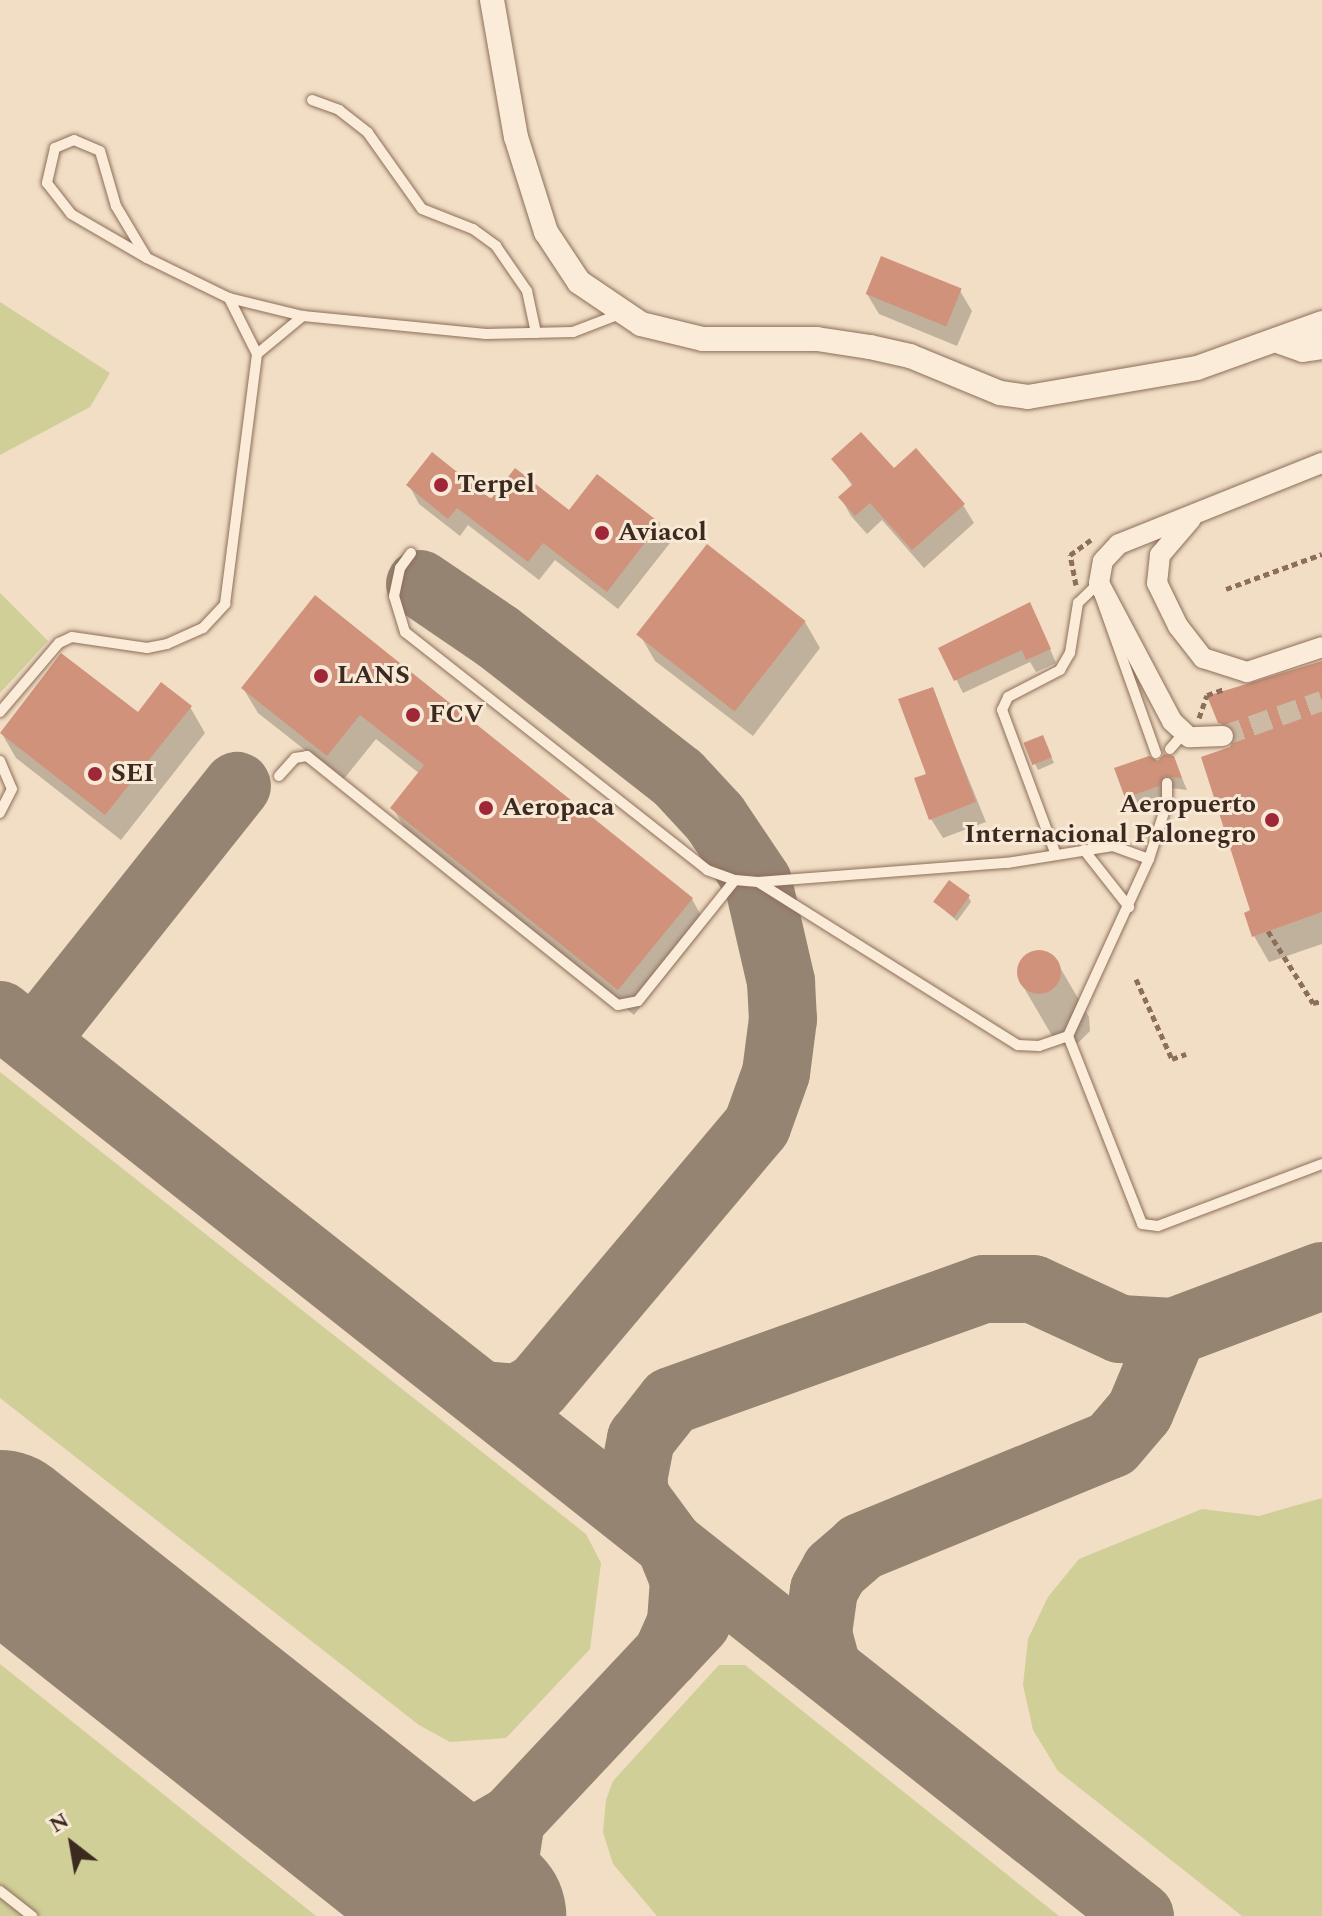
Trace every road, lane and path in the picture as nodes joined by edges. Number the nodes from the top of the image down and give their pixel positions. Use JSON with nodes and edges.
{"nodes":[{"id":1,"x":492,"y":0,"type":"edge"},
{"id":2,"x":312,"y":100,"type":"dead end"},
{"id":3,"x":147,"y":258,"type":"junction"},
{"id":4,"x":229,"y":298,"type":"junction"},
{"id":5,"x":620,"y":314,"type":"junction"},
{"id":6,"x":303,"y":316,"type":"junction"},
{"id":7,"x":1322,"y":323,"type":"edge"},
{"id":8,"x":536,"y":333,"type":"junction"},
{"id":9,"x":1280,"y":342,"type":"junction"},
{"id":10,"x":1322,"y":347,"type":"edge"},
{"id":11,"x":257,"y":354,"type":"junction"},
{"id":12,"x":1322,"y":463,"type":"edge"},
{"id":13,"x":1197,"y":514,"type":"junction"},
{"id":14,"x":411,"y":553,"type":"dead end"},
{"id":15,"x":1322,"y":554,"type":"edge"},
{"id":16,"x":1099,"y":583,"type":"junction"},
{"id":17,"x":1226,"y":589,"type":"dead end"},
{"id":18,"x":1322,"y":647,"type":"edge"},
{"id":19,"x":1207,"y":695,"type":"dead end"},
{"id":20,"x":0,"y":712,"type":"edge"},
{"id":21,"x":1184,"y":734,"type":"junction"},
{"id":22,"x":1223,"y":736,"type":"tunnel mouth"},
{"id":23,"x":1156,"y":753,"type":"dead end"},
{"id":24,"x":0,"y":761,"type":"edge"},
{"id":25,"x":279,"y":776,"type":"dead end"},
{"id":26,"x":1167,"y":783,"type":"dead end"},
{"id":27,"x":0,"y":813,"type":"edge"},
{"id":28,"x":1084,"y":850,"type":"junction"},
{"id":29,"x":1056,"y":855,"type":"junction"},
{"id":30,"x":1149,"y":859,"type":"junction"},
{"id":31,"x":735,"y":880,"type":"junction"},
{"id":32,"x":758,"y":882,"type":"junction"},
{"id":33,"x":1129,"y":907,"type":"junction"},
{"id":34,"x":1268,"y":931,"type":"dead end"},
{"id":35,"x":1136,"y":979,"type":"dead end"},
{"id":36,"x":1322,"y":1001,"type":"edge"},
{"id":37,"x":1068,"y":1036,"type":"junction"},
{"id":38,"x":1186,"y":1054,"type":"dead end"},
{"id":39,"x":1322,"y":1164,"type":"edge"},
{"id":40,"x":0,"y":1891,"type":"edge"},
{"id":41,"x":32,"y":1916,"type":"edge"}],
"edges":[{"from":1,"to":5,"type":"street"},
{"from":2,"to":8,"type":"lane"},
{"from":3,"to":3,"type":"lane"},
{"from":3,"to":4,"type":"lane"},
{"from":4,"to":6,"type":"lane"},
{"from":4,"to":11,"type":"lane"},
{"from":5,"to":8,"type":"lane"},
{"from":5,"to":9,"type":"street"},
{"from":6,"to":8,"type":"lane"},
{"from":6,"to":11,"type":"lane"},
{"from":7,"to":9,"type":"street"},
{"from":9,"to":10,"type":"street"},
{"from":11,"to":20,"type":"lane"},
{"from":12,"to":13,"type":"street"},
{"from":13,"to":16,"type":"street"},
{"from":13,"to":18,"type":"street"},
{"from":14,"to":31,"type":"lane"},
{"from":15,"to":17,"type":"path"},
{"from":16,"to":21,"type":"street"},
{"from":16,"to":23,"type":"lane"},
{"from":16,"to":29,"type":"lane"},
{"from":19,"to":21,"type":"path"},
{"from":21,"to":22,"type":"street"},
{"from":24,"to":27,"type":"lane"},
{"from":25,"to":31,"type":"lane"},
{"from":26,"to":30,"type":"lane"},
{"from":28,"to":29,"type":"lane"},
{"from":28,"to":30,"type":"lane"},
{"from":28,"to":33,"type":"lane"},
{"from":29,"to":32,"type":"lane"},
{"from":30,"to":33,"type":"lane"},
{"from":31,"to":32,"type":"lane"},
{"from":32,"to":37,"type":"lane"},
{"from":33,"to":37,"type":"lane"},
{"from":34,"to":36,"type":"path"},
{"from":35,"to":38,"type":"path"},
{"from":37,"to":39,"type":"lane"},
{"from":40,"to":41,"type":"lane"}]}
